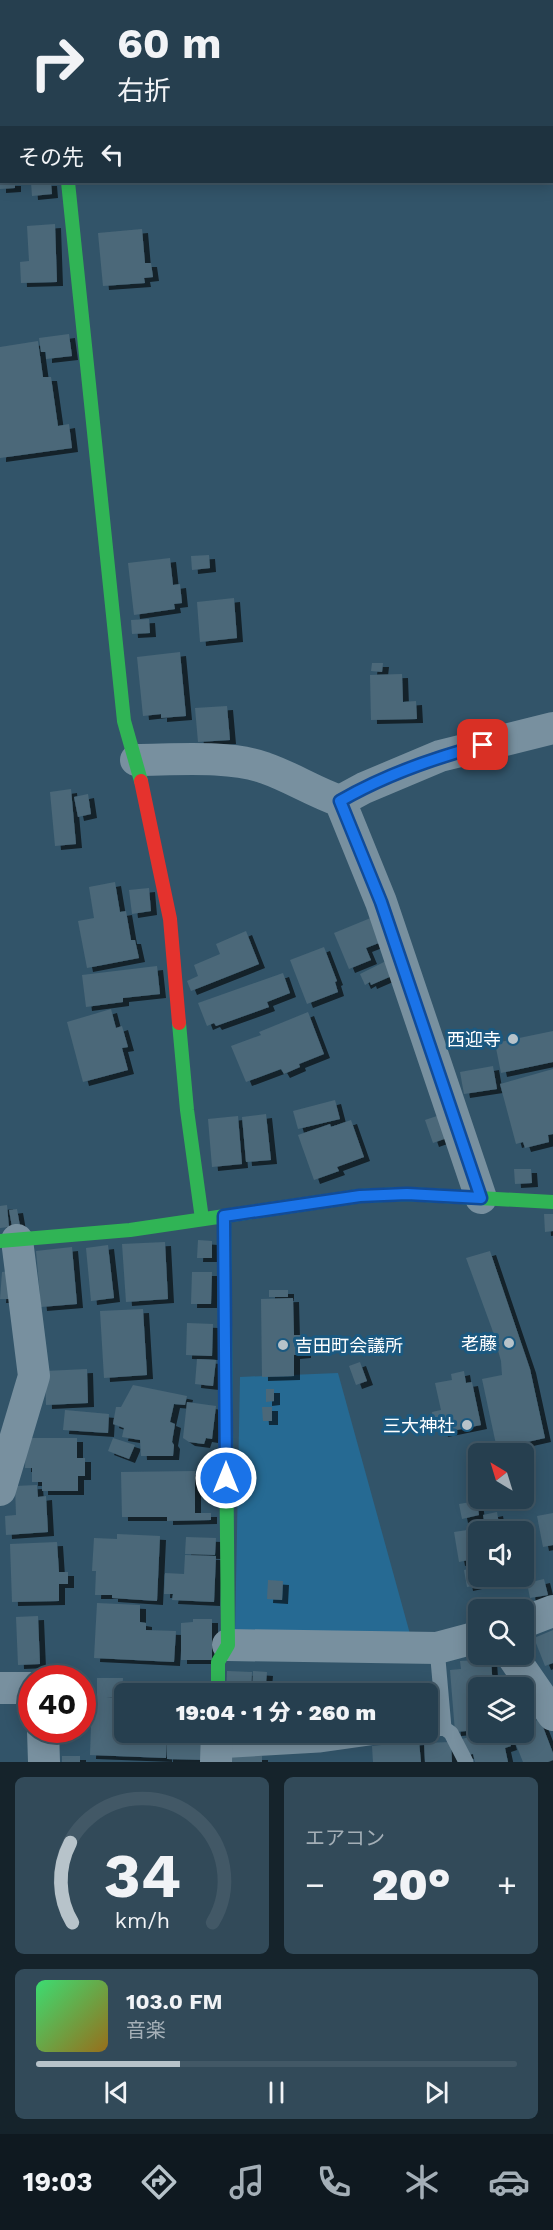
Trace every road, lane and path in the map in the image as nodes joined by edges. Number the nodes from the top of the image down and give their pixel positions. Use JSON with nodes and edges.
{"nodes":[{"id":1,"x":68,"y":183,"type":"edge"},
{"id":2,"x":553,"y":728,"type":"edge"},
{"id":3,"x":136,"y":760,"type":"junction"},
{"id":4,"x":340,"y":801,"type":"junction"},
{"id":5,"x":481,"y":1198,"type":"junction"},
{"id":6,"x":553,"y":1202,"type":"edge"},
{"id":7,"x":224,"y":1216,"type":"junction"},
{"id":8,"x":202,"y":1219,"type":"junction"},
{"id":9,"x":9,"y":1241,"type":"edge"},
{"id":10,"x":0,"y":1490,"type":"edge"},
{"id":11,"x":553,"y":1611,"type":"edge"},
{"id":12,"x":534,"y":1618,"type":"edge"},
{"id":13,"x":468,"y":1640,"type":"edge"},
{"id":14,"x":228,"y":1645,"type":"junction"},
{"id":15,"x":437,"y":1648,"type":"junction"},
{"id":16,"x":519,"y":1665,"type":"edge"},
{"id":17,"x":218,"y":1683,"type":"edge"},
{"id":18,"x":0,"y":1688,"type":"edge"},
{"id":19,"x":18,"y":1688,"type":"edge"},
{"id":20,"x":553,"y":1715,"type":"edge"},
{"id":21,"x":444,"y":1728,"type":"junction"},
{"id":22,"x":438,"y":1729,"type":"edge"},
{"id":23,"x":43,"y":1743,"type":"edge"},
{"id":24,"x":334,"y":1743,"type":"edge"},
{"id":25,"x":216,"y":1748,"type":"edge"},
{"id":26,"x":44,"y":1762,"type":"edge"},
{"id":27,"x":466,"y":1762,"type":"edge"}],
"edges":[{"from":1,"to":3,"type":"street"},
{"from":2,"to":4,"type":"street"},
{"from":3,"to":4,"type":"street"},
{"from":3,"to":8,"type":"street"},
{"from":4,"to":5,"type":"street"},
{"from":5,"to":6,"type":"street"},
{"from":5,"to":7,"type":"street"},
{"from":7,"to":8,"type":"street"},
{"from":7,"to":14,"type":"street"},
{"from":8,"to":9,"type":"street"},
{"from":9,"to":10,"type":"street"},
{"from":11,"to":12,"type":"street"},
{"from":13,"to":15,"type":"street"},
{"from":14,"to":15,"type":"street"},
{"from":14,"to":17,"type":"street"},
{"from":15,"to":21,"type":"lane"},
{"from":16,"to":20,"type":"street"},
{"from":18,"to":19,"type":"street"},
{"from":21,"to":22,"type":"lane"},
{"from":21,"to":27,"type":"lane"},
{"from":23,"to":26,"type":"street"},
{"from":24,"to":25,"type":"lane"}]}
